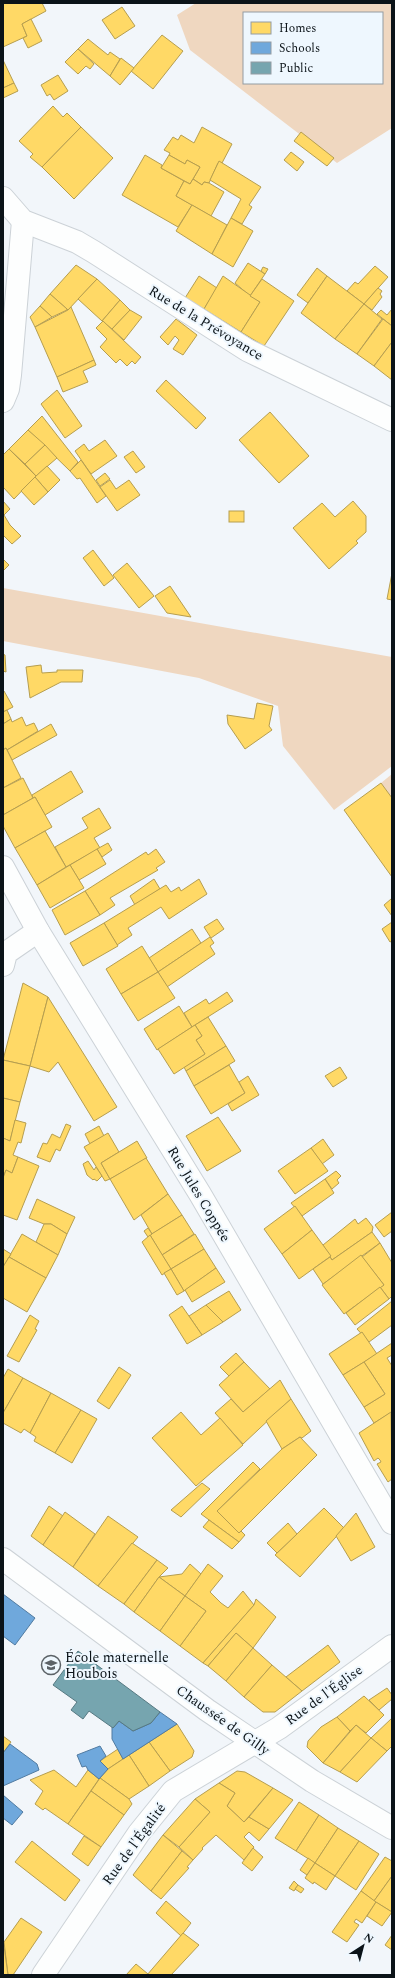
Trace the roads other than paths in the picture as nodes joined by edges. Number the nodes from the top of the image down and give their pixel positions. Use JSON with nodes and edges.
{"nodes":[{"id":1,"x":3,"y":198,"type":"edge"},
{"id":2,"x":23,"y":221,"type":"junction"},
{"id":3,"x":3,"y":401,"type":"edge"},
{"id":4,"x":392,"y":420,"type":"edge"},
{"id":5,"x":3,"y":867,"type":"edge"},
{"id":6,"x":38,"y":931,"type":"junction"},
{"id":7,"x":3,"y":965,"type":"edge"},
{"id":8,"x":392,"y":1523,"type":"edge"},
{"id":9,"x":3,"y":1558,"type":"edge"},
{"id":10,"x":392,"y":1646,"type":"edge"},
{"id":11,"x":255,"y":1743,"type":"junction"},
{"id":12,"x":392,"y":1828,"type":"edge"},
{"id":13,"x":43,"y":1975,"type":"edge"}],
"edges":[{"from":1,"to":2,"type":"street"},
{"from":2,"to":3,"type":"street"},
{"from":2,"to":4,"type":"street","name":"Rue de la Prévoyance"},
{"from":5,"to":6,"type":"street","name":"Rue Jules Coppée"},
{"from":6,"to":7,"type":"street"},
{"from":6,"to":8,"type":"street","name":"Rue Jules Coppée"},
{"from":9,"to":11,"type":"street","name":"Chaussée de Gilly"},
{"from":10,"to":11,"type":"street","name":"Rue de l'Église"},
{"from":11,"to":12,"type":"street","name":"Chaussée de Gilly"},
{"from":11,"to":13,"type":"street","name":"Rue de l'Égalité"}]}
